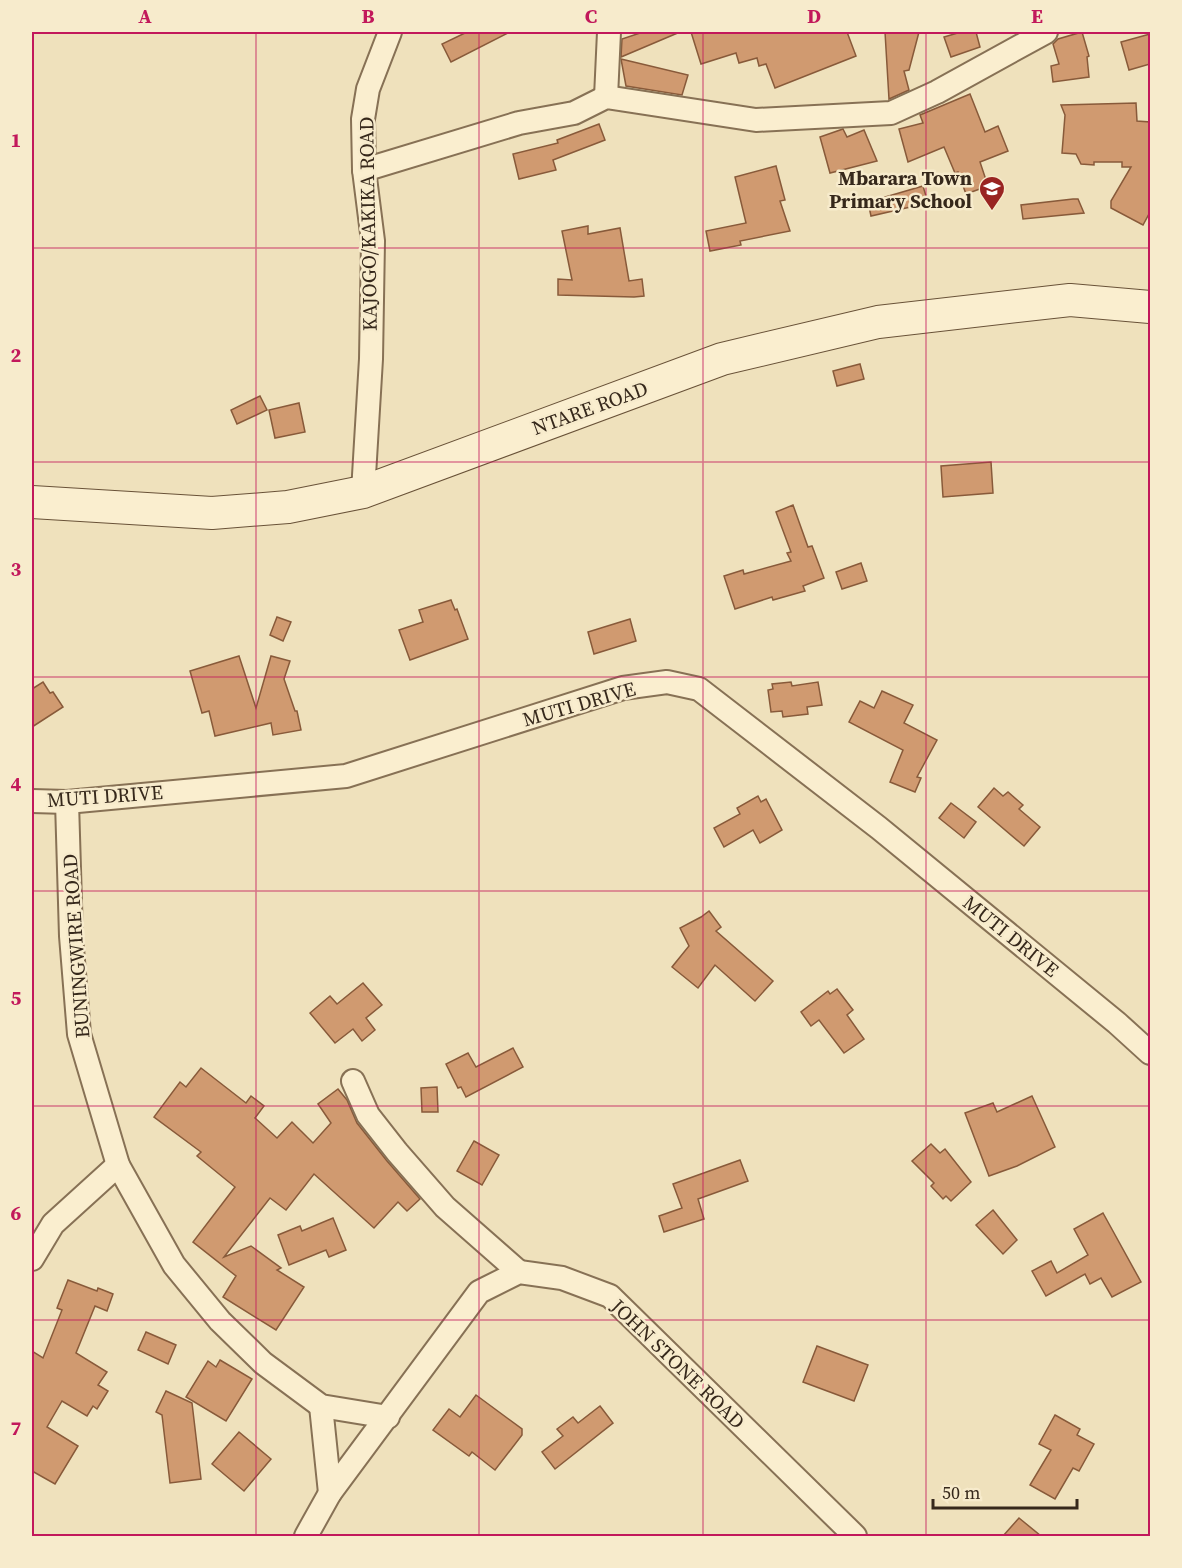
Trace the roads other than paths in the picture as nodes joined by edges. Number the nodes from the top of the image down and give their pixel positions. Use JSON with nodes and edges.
{"nodes":[{"id":1,"x":390,"y":32,"type":"edge"},
{"id":2,"x":609,"y":32,"type":"edge"},
{"id":3,"x":1046,"y":32,"type":"edge"},
{"id":4,"x":606,"y":97,"type":"junction"},
{"id":5,"x":364,"y":170,"type":"junction"},
{"id":6,"x":1150,"y":307,"type":"edge"},
{"id":7,"x":363,"y":492,"type":"junction"},
{"id":8,"x":32,"y":502,"type":"edge"},
{"id":9,"x":32,"y":801,"type":"edge"},
{"id":10,"x":67,"y":802,"type":"junction"},
{"id":11,"x":1150,"y":1053,"type":"edge"},
{"id":12,"x":353,"y":1081,"type":"dead end"},
{"id":13,"x":118,"y":1165,"type":"junction"},
{"id":14,"x":32,"y":1259,"type":"edge"},
{"id":15,"x":519,"y":1272,"type":"junction"},
{"id":16,"x":321,"y":1406,"type":"junction"},
{"id":17,"x":388,"y":1417,"type":"junction"},
{"id":18,"x":330,"y":1493,"type":"junction"},
{"id":19,"x":306,"y":1536,"type":"edge"},
{"id":20,"x":855,"y":1536,"type":"edge"}],
"edges":[{"from":1,"to":5,"type":"street","name":"KAJOGO/KAKIKA ROAD"},
{"from":2,"to":4,"type":"street"},
{"from":3,"to":4,"type":"street"},
{"from":4,"to":5,"type":"street"},
{"from":5,"to":7,"type":"street","name":"KAJOGO/KAKIKA ROAD"},
{"from":6,"to":7,"type":"main road","name":"NTARE ROAD"},
{"from":7,"to":8,"type":"main road","name":"NTARE ROAD"},
{"from":9,"to":10,"type":"street","name":"MUTI DRIVE"},
{"from":10,"to":11,"type":"street","name":"MUTI DRIVE"},
{"from":10,"to":13,"type":"street","name":"BUNINGWIRE ROAD"},
{"from":12,"to":15,"type":"street"},
{"from":13,"to":14,"type":"street"},
{"from":13,"to":16,"type":"street","name":"BUNINGWIRE ROAD"},
{"from":15,"to":17,"type":"street"},
{"from":15,"to":20,"type":"street","name":"JOHN STONE ROAD"},
{"from":16,"to":17,"type":"street","name":"BUNINGWIRE ROAD"},
{"from":16,"to":18,"type":"street"},
{"from":17,"to":18,"type":"street"},
{"from":18,"to":19,"type":"street"}]}
